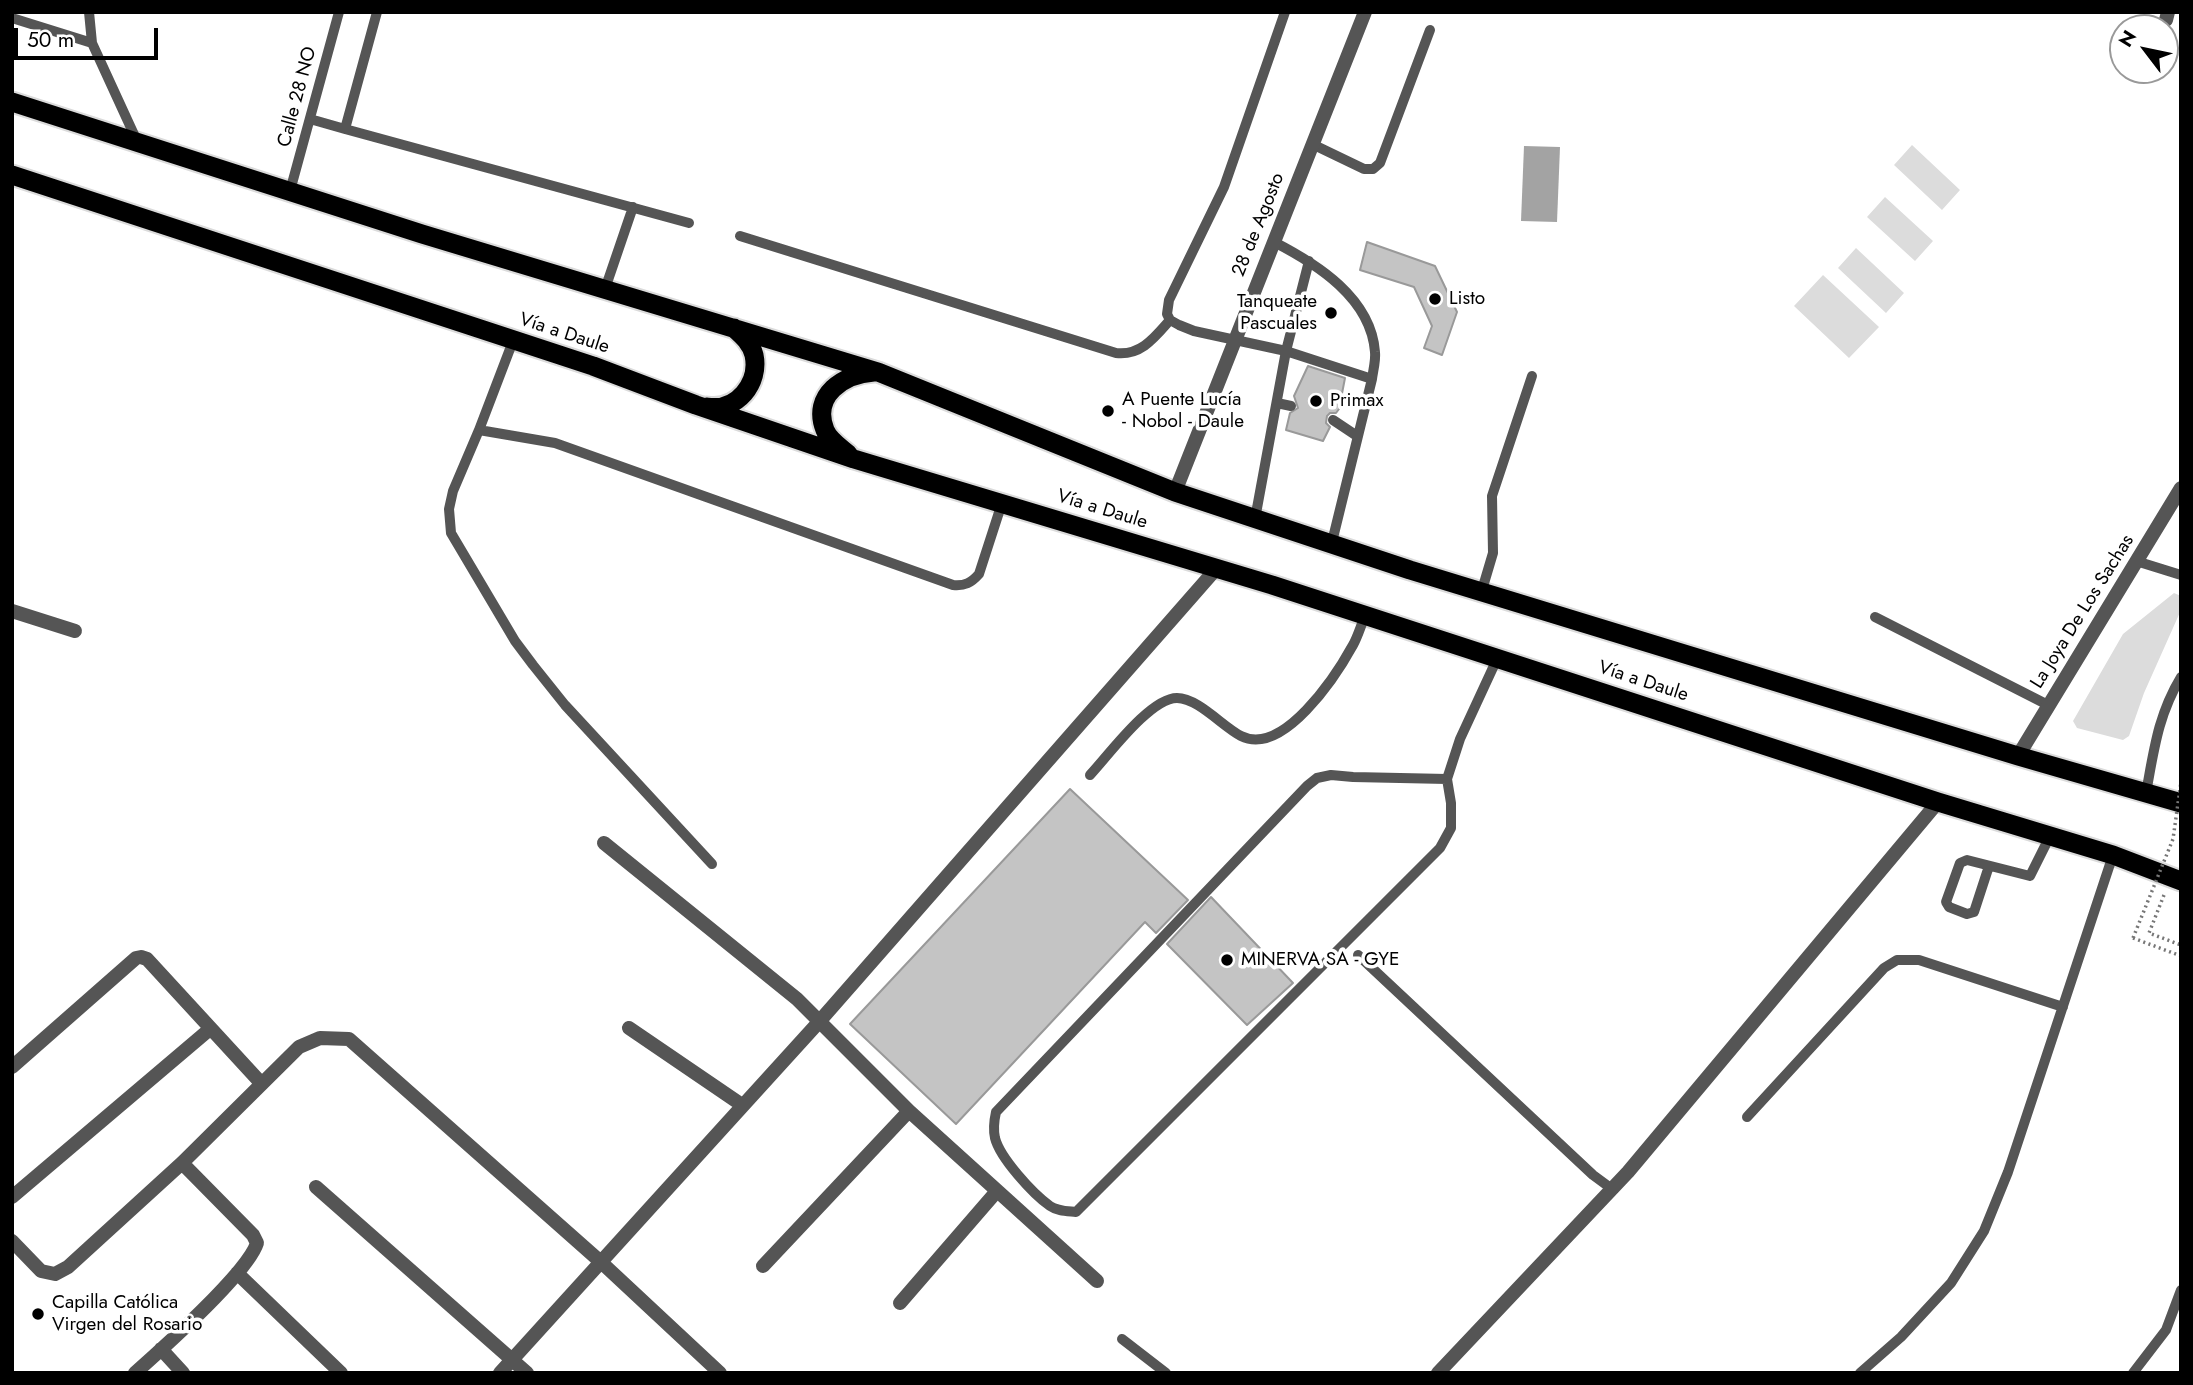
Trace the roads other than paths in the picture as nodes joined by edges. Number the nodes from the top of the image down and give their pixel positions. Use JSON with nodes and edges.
{"nodes":[{"id":1,"x":89,"y":12,"type":"edge"},
{"id":2,"x":340,"y":12,"type":"edge"},
{"id":3,"x":377,"y":12,"type":"edge"},
{"id":4,"x":1285,"y":12,"type":"edge"},
{"id":5,"x":1365,"y":12,"type":"edge"},
{"id":6,"x":12,"y":18,"type":"edge"},
{"id":7,"x":1430,"y":30,"type":"dead end"},
{"id":8,"x":92,"y":43,"type":"junction"},
{"id":9,"x":12,"y":102,"type":"edge"},
{"id":10,"x":310,"y":119,"type":"junction"},
{"id":11,"x":345,"y":129,"type":"junction"},
{"id":12,"x":137,"y":142,"type":"junction"},
{"id":13,"x":1312,"y":144,"type":"junction"},
{"id":14,"x":12,"y":175,"type":"edge"},
{"id":15,"x":290,"y":191,"type":"junction"},
{"id":16,"x":633,"y":207,"type":"junction"},
{"id":17,"x":689,"y":223,"type":"dead end"},
{"id":18,"x":740,"y":236,"type":"dead end"},
{"id":19,"x":1274,"y":242,"type":"junction"},
{"id":20,"x":1309,"y":261,"type":"junction"},
{"id":21,"x":605,"y":289,"type":"junction"},
{"id":22,"x":1170,"y":320,"type":"junction"},
{"id":23,"x":734,"y":328,"type":"junction"},
{"id":24,"x":1234,"y":339,"type":"junction"},
{"id":25,"x":513,"y":341,"type":"junction"},
{"id":26,"x":1286,"y":351,"type":"junction"},
{"id":27,"x":878,"y":372,"type":"junction"},
{"id":28,"x":1532,"y":376,"type":"dead end"},
{"id":29,"x":1372,"y":379,"type":"junction"},
{"id":30,"x":1277,"y":403,"type":"junction"},
{"id":31,"x":696,"y":405,"type":"junction"},
{"id":32,"x":1292,"y":406,"type":"dead end"},
{"id":33,"x":1333,"y":420,"type":"dead end"},
{"id":34,"x":480,"y":430,"type":"junction"},
{"id":35,"x":1357,"y":436,"type":"junction"},
{"id":36,"x":854,"y":458,"type":"junction"},
{"id":37,"x":2181,"y":488,"type":"edge"},
{"id":38,"x":1175,"y":492,"type":"junction"},
{"id":39,"x":1002,"y":503,"type":"junction"},
{"id":40,"x":1255,"y":519,"type":"junction"},
{"id":41,"x":1332,"y":542,"type":"junction"},
{"id":42,"x":2136,"y":561,"type":"junction"},
{"id":43,"x":1216,"y":569,"type":"junction"},
{"id":44,"x":2181,"y":575,"type":"edge"},
{"id":45,"x":1482,"y":590,"type":"junction"},
{"id":46,"x":12,"y":611,"type":"edge"},
{"id":47,"x":1365,"y":615,"type":"junction"},
{"id":48,"x":1875,"y":617,"type":"dead end"},
{"id":49,"x":75,"y":631,"type":"dead end"},
{"id":50,"x":1497,"y":659,"type":"junction"},
{"id":51,"x":2181,"y":677,"type":"edge"},
{"id":52,"x":2048,"y":705,"type":"junction"},
{"id":53,"x":2018,"y":756,"type":"junction"},
{"id":54,"x":1090,"y":775,"type":"dead end"},
{"id":55,"x":1447,"y":779,"type":"junction"},
{"id":56,"x":2146,"y":793,"type":"junction"},
{"id":57,"x":1938,"y":802,"type":"junction"},
{"id":58,"x":2181,"y":803,"type":"edge"},
{"id":59,"x":2050,"y":836,"type":"junction"},
{"id":60,"x":604,"y":844,"type":"dead end"},
{"id":61,"x":2113,"y":855,"type":"junction"},
{"id":62,"x":712,"y":864,"type":"dead end"},
{"id":63,"x":1989,"y":866,"type":"junction"},
{"id":64,"x":2176,"y":879,"type":"edge"},
{"id":65,"x":1358,"y":955,"type":"dead end"},
{"id":66,"x":2063,"y":1007,"type":"junction"},
{"id":67,"x":818,"y":1023,"type":"junction"},
{"id":68,"x":629,"y":1028,"type":"dead end"},
{"id":69,"x":211,"y":1029,"type":"junction"},
{"id":70,"x":12,"y":1067,"type":"edge"},
{"id":71,"x":261,"y":1083,"type":"junction"},
{"id":72,"x":742,"y":1105,"type":"junction"},
{"id":73,"x":909,"y":1111,"type":"junction"},
{"id":74,"x":1747,"y":1117,"type":"dead end"},
{"id":75,"x":182,"y":1163,"type":"junction"},
{"id":76,"x":316,"y":1187,"type":"dead end"},
{"id":77,"x":1612,"y":1189,"type":"junction"},
{"id":78,"x":997,"y":1191,"type":"junction"},
{"id":79,"x":12,"y":1197,"type":"edge"},
{"id":80,"x":12,"y":1241,"type":"edge"},
{"id":81,"x":601,"y":1263,"type":"junction"},
{"id":82,"x":763,"y":1266,"type":"dead end"},
{"id":83,"x":237,"y":1273,"type":"junction"},
{"id":84,"x":1097,"y":1281,"type":"dead end"},
{"id":85,"x":2181,"y":1290,"type":"edge"},
{"id":86,"x":900,"y":1303,"type":"dead end"},
{"id":87,"x":1122,"y":1339,"type":"dead end"},
{"id":88,"x":162,"y":1349,"type":"junction"},
{"id":89,"x":512,"y":1359,"type":"junction"},
{"id":90,"x":135,"y":1373,"type":"edge"},
{"id":91,"x":183,"y":1373,"type":"edge"},
{"id":92,"x":341,"y":1373,"type":"edge"},
{"id":93,"x":500,"y":1373,"type":"edge"},
{"id":94,"x":527,"y":1373,"type":"edge"},
{"id":95,"x":720,"y":1373,"type":"edge"},
{"id":96,"x":1166,"y":1373,"type":"edge"},
{"id":97,"x":1438,"y":1373,"type":"edge"},
{"id":98,"x":1860,"y":1373,"type":"edge"},
{"id":99,"x":2133,"y":1373,"type":"edge"}],
"edges":[{"from":1,"to":8,"type":"lane"},
{"from":2,"to":10,"type":"lane","name":"Calle 28 NO"},
{"from":3,"to":11,"type":"lane"},
{"from":4,"to":22,"type":"lane"},
{"from":5,"to":13,"type":"street","name":"28 de Agosto"},
{"from":6,"to":8,"type":"lane"},
{"from":7,"to":13,"type":"lane"},
{"from":8,"to":12,"type":"lane"},
{"from":9,"to":12,"type":"highway","name":"Vía a Daule"},
{"from":10,"to":11,"type":"lane"},
{"from":10,"to":15,"type":"lane","name":"Calle 28 NO"},
{"from":11,"to":16,"type":"lane"},
{"from":12,"to":15,"type":"highway","name":"Vía a Daule"},
{"from":13,"to":19,"type":"street","name":"28 de Agosto"},
{"from":14,"to":25,"type":"highway","name":"Vía a Daule"},
{"from":15,"to":21,"type":"highway","name":"Vía a Daule"},
{"from":16,"to":17,"type":"lane"},
{"from":16,"to":21,"type":"lane"},
{"from":18,"to":22,"type":"lane"},
{"from":19,"to":20,"type":"lane"},
{"from":19,"to":24,"type":"street","name":"28 de Agosto"},
{"from":20,"to":26,"type":"lane"},
{"from":20,"to":29,"type":"lane"},
{"from":21,"to":23,"type":"highway","name":"Vía a Daule"},
{"from":22,"to":24,"type":"lane"},
{"from":23,"to":27,"type":"highway","name":"Vía a Daule"},
{"from":23,"to":31,"type":"highway"},
{"from":24,"to":26,"type":"lane"},
{"from":24,"to":38,"type":"street","name":"28 de Agosto"},
{"from":25,"to":31,"type":"highway","name":"Vía a Daule"},
{"from":25,"to":34,"type":"lane"},
{"from":26,"to":29,"type":"lane"},
{"from":26,"to":30,"type":"lane"},
{"from":27,"to":36,"type":"highway"},
{"from":27,"to":38,"type":"highway","name":"Vía a Daule"},
{"from":28,"to":45,"type":"lane"},
{"from":29,"to":35,"type":"lane"},
{"from":30,"to":32,"type":"lane"},
{"from":30,"to":40,"type":"lane"},
{"from":31,"to":36,"type":"highway","name":"Vía a Daule"},
{"from":33,"to":35,"type":"lane"},
{"from":34,"to":39,"type":"lane"},
{"from":34,"to":62,"type":"lane"},
{"from":35,"to":41,"type":"lane"},
{"from":36,"to":39,"type":"highway","name":"Vía a Daule"},
{"from":37,"to":42,"type":"street","name":"La Joya De Los Sachas"},
{"from":38,"to":40,"type":"highway","name":"Vía a Daule"},
{"from":39,"to":43,"type":"highway","name":"Vía a Daule"},
{"from":40,"to":41,"type":"highway","name":"Vía a Daule"},
{"from":41,"to":45,"type":"highway","name":"Vía a Daule"},
{"from":42,"to":44,"type":"lane"},
{"from":42,"to":52,"type":"street","name":"La Joya De Los Sachas"},
{"from":43,"to":47,"type":"highway","name":"Vía a Daule"},
{"from":43,"to":67,"type":"street"},
{"from":45,"to":53,"type":"highway","name":"Vía a Daule"},
{"from":46,"to":49,"type":"street"},
{"from":47,"to":50,"type":"highway","name":"Vía a Daule"},
{"from":47,"to":54,"type":"lane"},
{"from":48,"to":52,"type":"lane"},
{"from":50,"to":55,"type":"lane"},
{"from":50,"to":57,"type":"highway","name":"Vía a Daule"},
{"from":51,"to":56,"type":"lane"},
{"from":52,"to":53,"type":"street","name":"La Joya De Los Sachas"},
{"from":53,"to":56,"type":"highway","name":"Vía a Daule"},
{"from":55,"to":55,"type":"lane"},
{"from":56,"to":58,"type":"highway","name":"Vía a Daule"},
{"from":57,"to":59,"type":"highway","name":"Vía a Daule"},
{"from":57,"to":77,"type":"street"},
{"from":59,"to":61,"type":"highway","name":"Vía a Daule"},
{"from":59,"to":63,"type":"lane"},
{"from":60,"to":67,"type":"street"},
{"from":61,"to":64,"type":"highway","name":"Vía a Daule"},
{"from":61,"to":66,"type":"lane"},
{"from":63,"to":63,"type":"lane"},
{"from":65,"to":77,"type":"lane"},
{"from":66,"to":74,"type":"lane"},
{"from":66,"to":98,"type":"lane"},
{"from":67,"to":72,"type":"street"},
{"from":67,"to":73,"type":"street"},
{"from":68,"to":72,"type":"street"},
{"from":69,"to":70,"type":"street"},
{"from":69,"to":71,"type":"street"},
{"from":69,"to":79,"type":"street"},
{"from":71,"to":75,"type":"street"},
{"from":71,"to":81,"type":"street"},
{"from":72,"to":81,"type":"street"},
{"from":73,"to":78,"type":"street"},
{"from":73,"to":82,"type":"street"},
{"from":75,"to":80,"type":"street"},
{"from":75,"to":83,"type":"street"},
{"from":76,"to":89,"type":"street"},
{"from":77,"to":97,"type":"street"},
{"from":78,"to":84,"type":"street"},
{"from":78,"to":86,"type":"street"},
{"from":81,"to":89,"type":"street"},
{"from":81,"to":95,"type":"street"},
{"from":83,"to":88,"type":"street"},
{"from":83,"to":92,"type":"street"},
{"from":85,"to":99,"type":"lane"},
{"from":87,"to":96,"type":"lane"},
{"from":88,"to":90,"type":"street"},
{"from":88,"to":91,"type":"street"},
{"from":89,"to":93,"type":"street"},
{"from":89,"to":94,"type":"street"}]}
